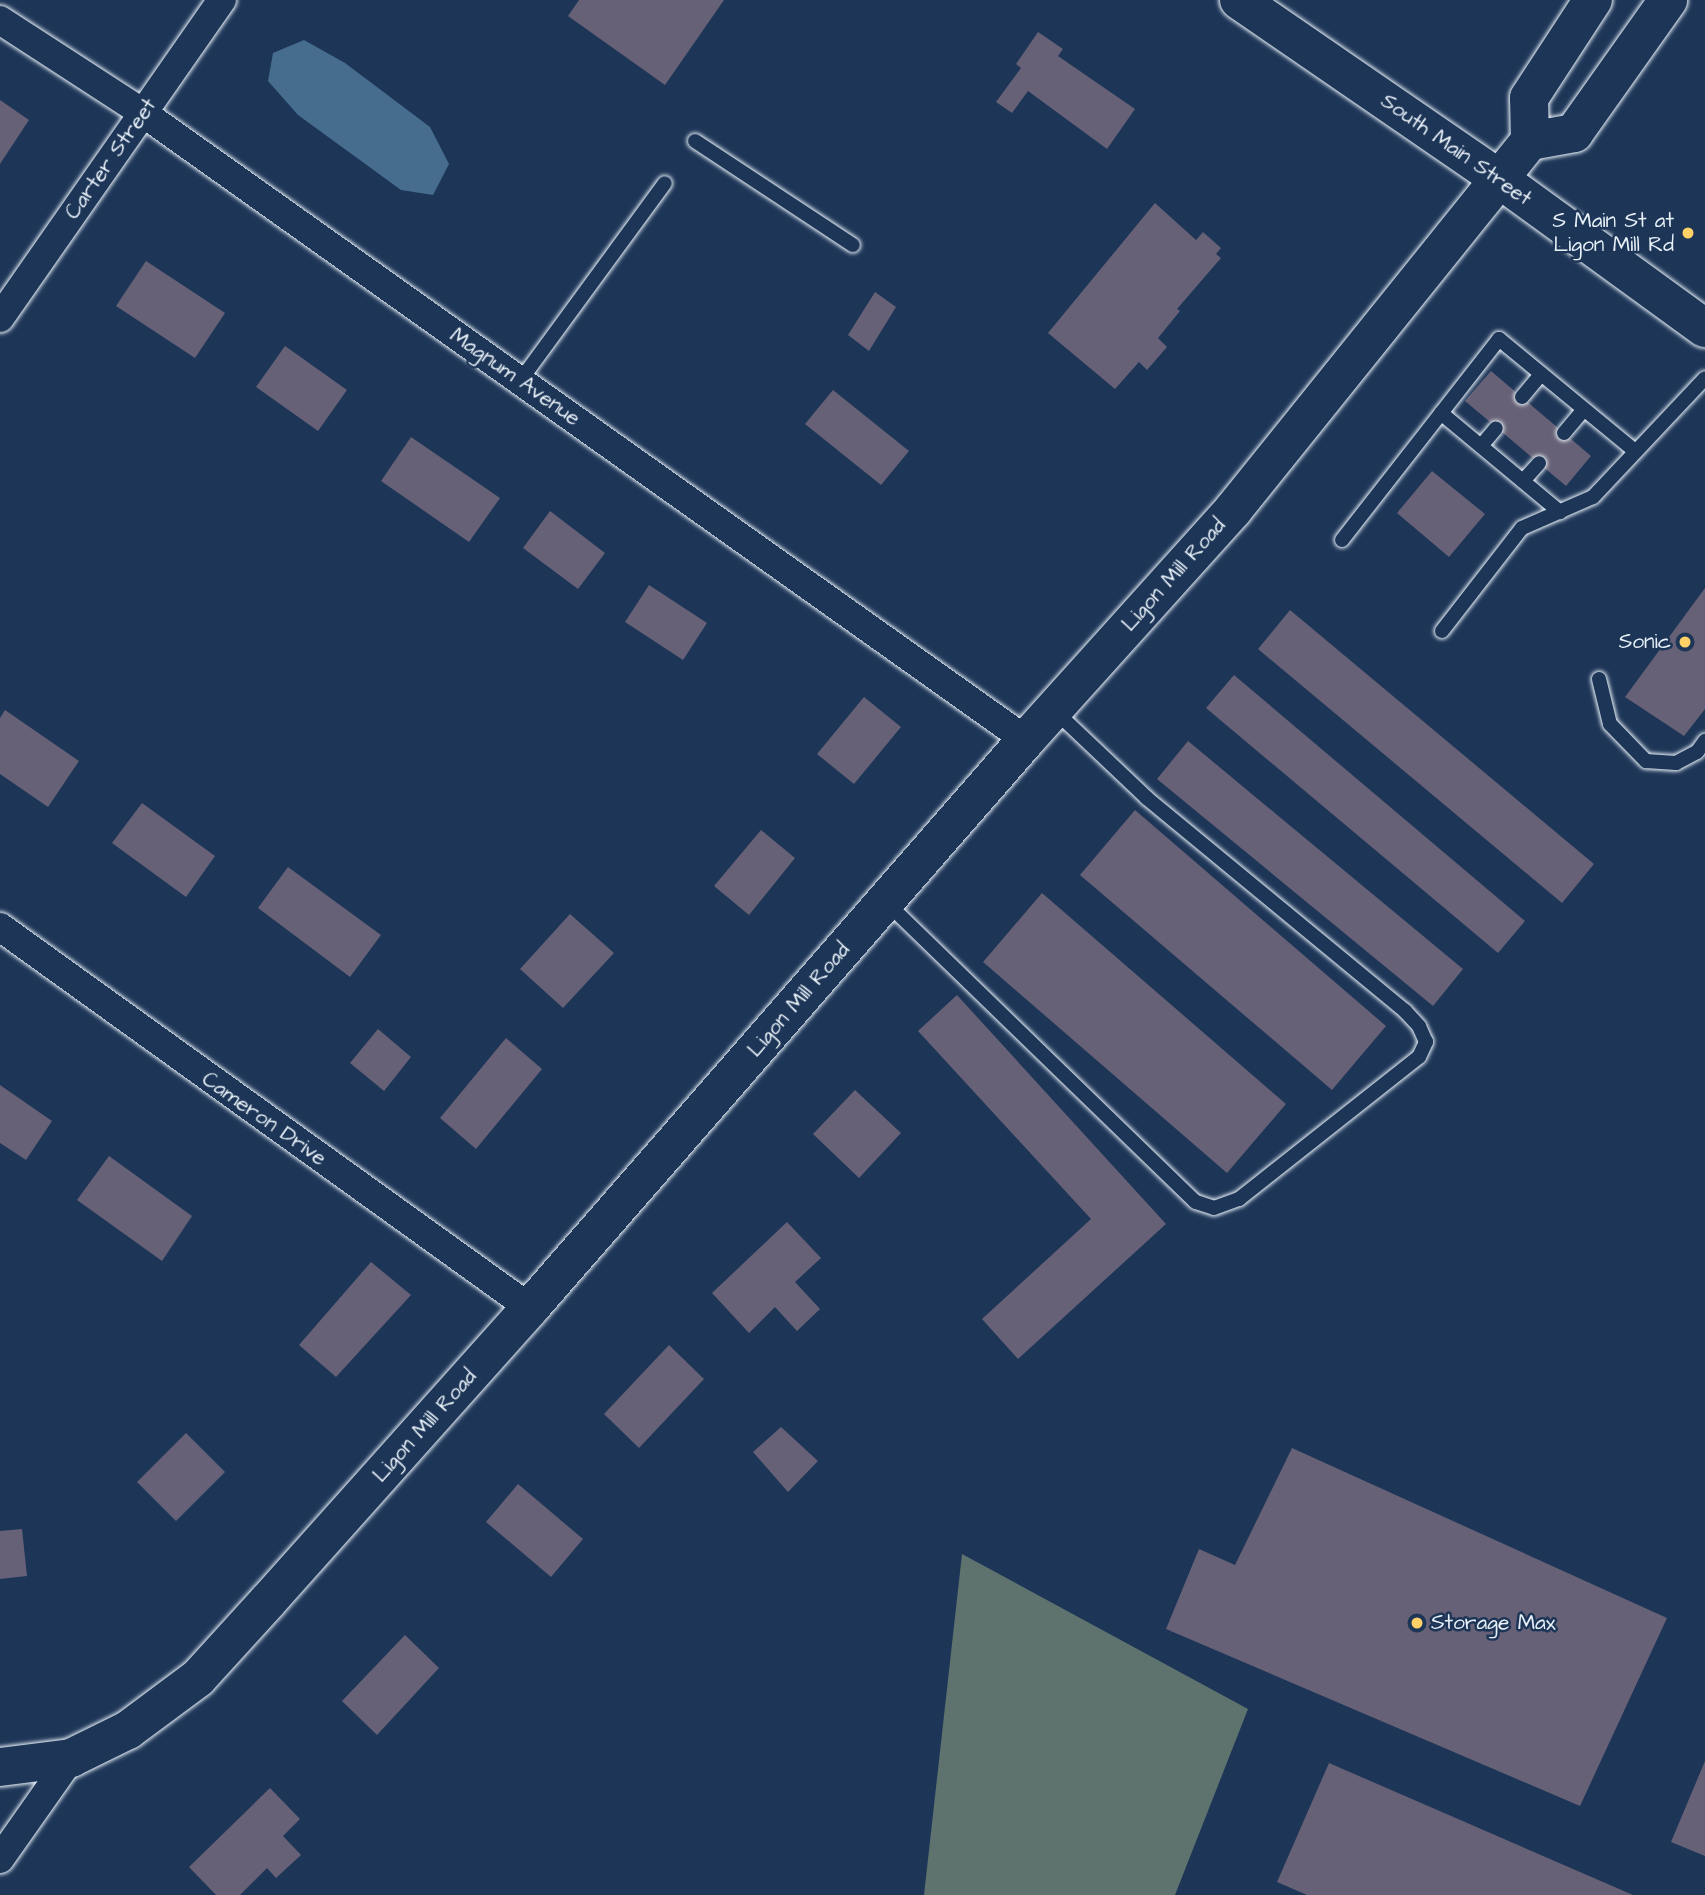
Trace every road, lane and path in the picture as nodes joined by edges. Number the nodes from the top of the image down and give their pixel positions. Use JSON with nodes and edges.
{"nodes":[{"id":1,"x":222,"y":0,"type":"edge"},
{"id":2,"x":1239,"y":0,"type":"edge"},
{"id":3,"x":1593,"y":0,"type":"edge"},
{"id":4,"x":1668,"y":0,"type":"edge"},
{"id":5,"x":0,"y":20,"type":"edge"},
{"id":6,"x":142,"y":113,"type":"junction"},
{"id":7,"x":695,"y":141,"type":"dead end"},
{"id":8,"x":1530,"y":141,"type":"junction"},
{"id":9,"x":1501,"y":180,"type":"junction"},
{"id":10,"x":665,"y":183,"type":"dead end"},
{"id":11,"x":853,"y":245,"type":"dead end"},
{"id":12,"x":0,"y":318,"type":"edge"},
{"id":13,"x":1705,"y":328,"type":"edge"},
{"id":14,"x":1541,"y":374,"type":"junction"},
{"id":15,"x":1705,"y":377,"type":"edge"},
{"id":16,"x":520,"y":381,"type":"junction"},
{"id":17,"x":1522,"y":397,"type":"dead end"},
{"id":18,"x":1584,"y":409,"type":"junction"},
{"id":19,"x":1441,"y":413,"type":"junction"},
{"id":20,"x":1496,"y":428,"type":"dead end"},
{"id":21,"x":1564,"y":433,"type":"dead end"},
{"id":22,"x":1481,"y":446,"type":"junction"},
{"id":23,"x":1635,"y":451,"type":"junction"},
{"id":24,"x":1539,"y":463,"type":"dead end"},
{"id":25,"x":1523,"y":481,"type":"junction"},
{"id":26,"x":1560,"y":512,"type":"junction"},
{"id":27,"x":1342,"y":540,"type":"dead end"},
{"id":28,"x":1442,"y":631,"type":"dead end"},
{"id":29,"x":1599,"y":679,"type":"dead end"},
{"id":30,"x":1053,"y":709,"type":"junction"},
{"id":31,"x":1026,"y":740,"type":"junction"},
{"id":32,"x":1705,"y":741,"type":"edge"},
{"id":33,"x":885,"y":901,"type":"junction"},
{"id":34,"x":0,"y":927,"type":"edge"},
{"id":35,"x":530,"y":1308,"type":"junction"},
{"id":36,"x":71,"y":1758,"type":"junction"},
{"id":37,"x":0,"y":1767,"type":"edge"},
{"id":38,"x":0,"y":1859,"type":"edge"}],
"edges":[{"from":1,"to":6,"type":"street","name":"Carter Street"},
{"from":2,"to":9,"type":"main road","name":"South Main Street"},
{"from":3,"to":8,"type":"main road"},
{"from":4,"to":8,"type":"main road"},
{"from":5,"to":6,"type":"street","name":"Magnum Avenue"},
{"from":6,"to":12,"type":"street","name":"Carter Street"},
{"from":6,"to":16,"type":"street","name":"Magnum Avenue"},
{"from":7,"to":11,"type":"lane"},
{"from":8,"to":9,"type":"main road","name":"Ligon Mill Road"},
{"from":9,"to":13,"type":"main road","name":"South Main Street"},
{"from":9,"to":30,"type":"main road","name":"Ligon Mill Road"},
{"from":10,"to":16,"type":"lane"},
{"from":14,"to":17,"type":"lane"},
{"from":14,"to":18,"type":"lane"},
{"from":14,"to":19,"type":"lane"},
{"from":15,"to":23,"type":"lane"},
{"from":16,"to":31,"type":"street","name":"Magnum Avenue"},
{"from":18,"to":21,"type":"lane"},
{"from":18,"to":23,"type":"lane"},
{"from":19,"to":22,"type":"lane"},
{"from":19,"to":27,"type":"lane"},
{"from":20,"to":22,"type":"lane"},
{"from":22,"to":25,"type":"lane"},
{"from":23,"to":26,"type":"lane"},
{"from":24,"to":25,"type":"lane"},
{"from":25,"to":26,"type":"lane"},
{"from":26,"to":28,"type":"lane"},
{"from":29,"to":32,"type":"lane"},
{"from":30,"to":31,"type":"main road","name":"Ligon Mill Road"},
{"from":30,"to":33,"type":"lane"},
{"from":31,"to":33,"type":"main road","name":"Ligon Mill Road"},
{"from":33,"to":35,"type":"main road","name":"Ligon Mill Road"},
{"from":34,"to":35,"type":"street","name":"Cameron Drive"},
{"from":35,"to":36,"type":"main road","name":"Ligon Mill Road"},
{"from":36,"to":37,"type":"main road","name":"Ligon Mill Road"},
{"from":36,"to":38,"type":"street"}]}
